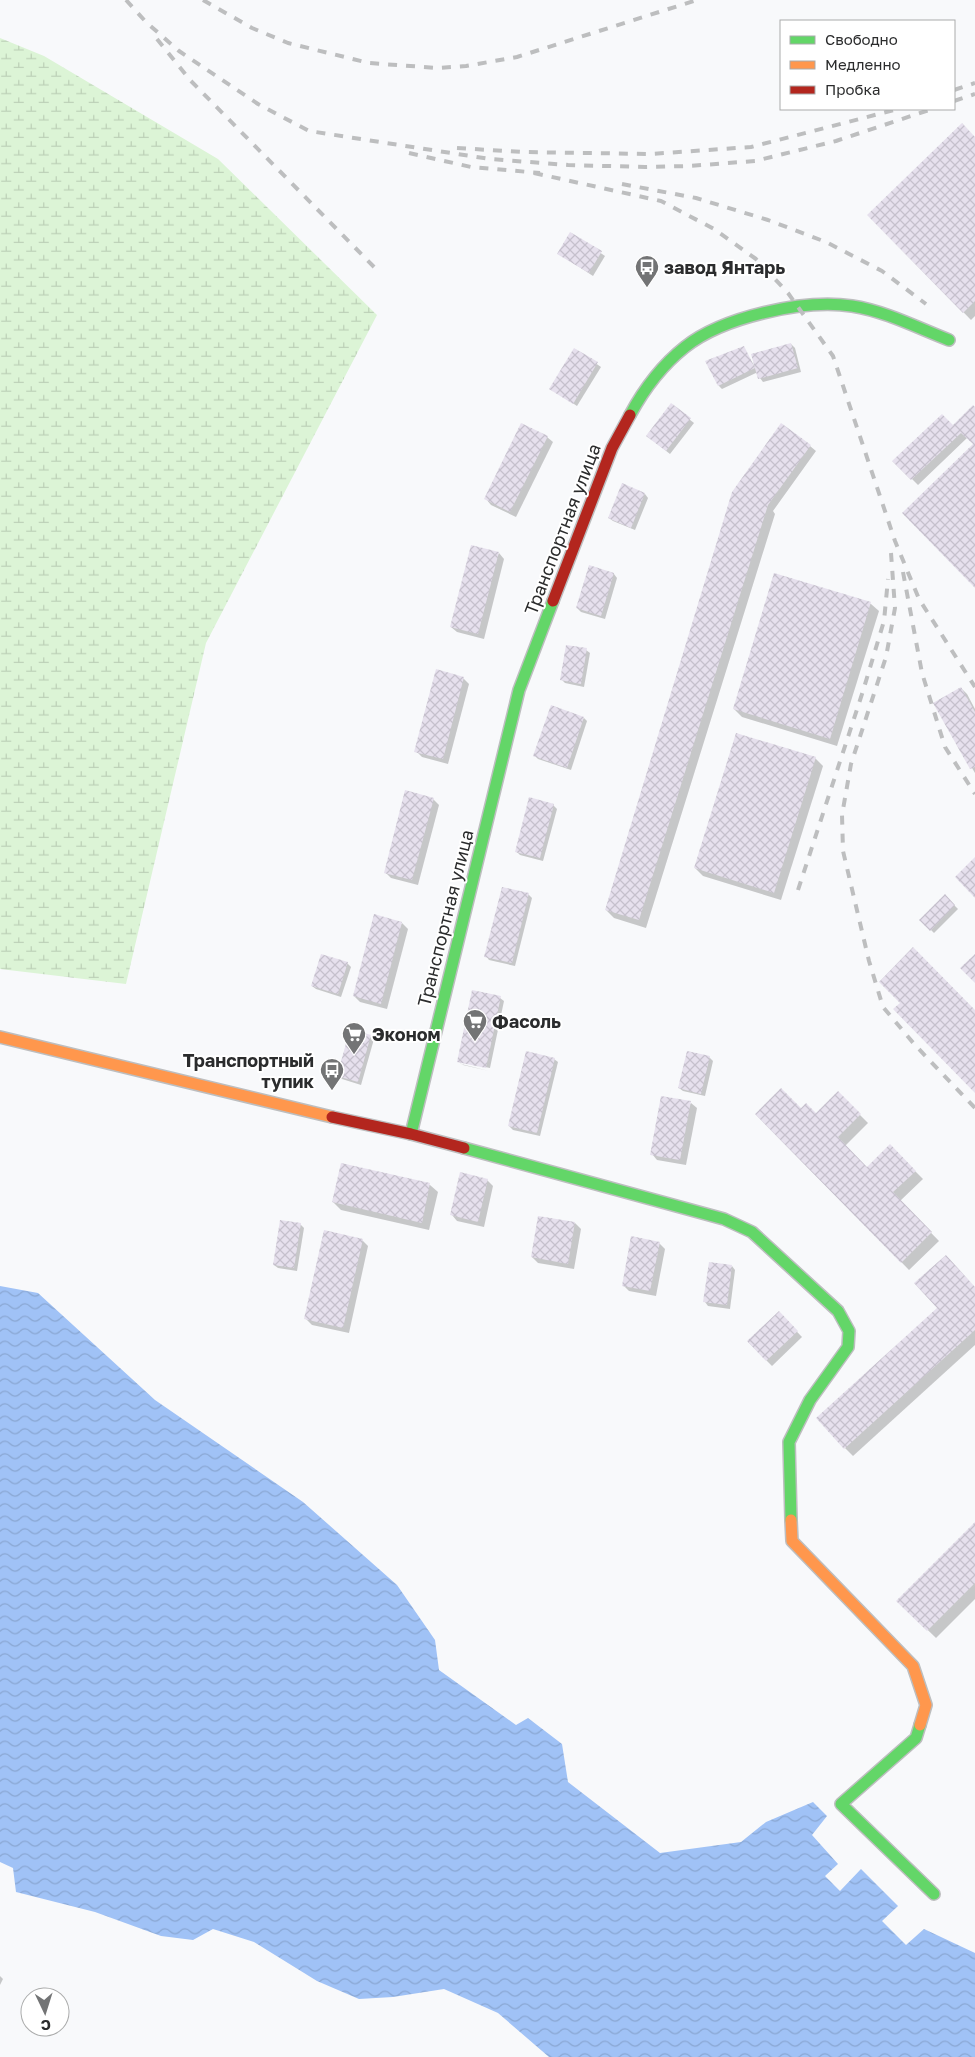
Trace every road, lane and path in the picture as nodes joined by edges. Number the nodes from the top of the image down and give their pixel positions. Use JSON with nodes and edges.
{"nodes":[{"id":1,"x":949,"y":340,"type":"dead end"},
{"id":2,"x":0,"y":1037,"type":"edge"},
{"id":3,"x":411,"y":1134,"type":"junction"},
{"id":4,"x":934,"y":1894,"type":"dead end"}],
"edges":[{"from":1,"to":3,"type":"street","name":"Транспортная улица"},
{"from":2,"to":3,"type":"street"},
{"from":3,"to":4,"type":"street"}]}
